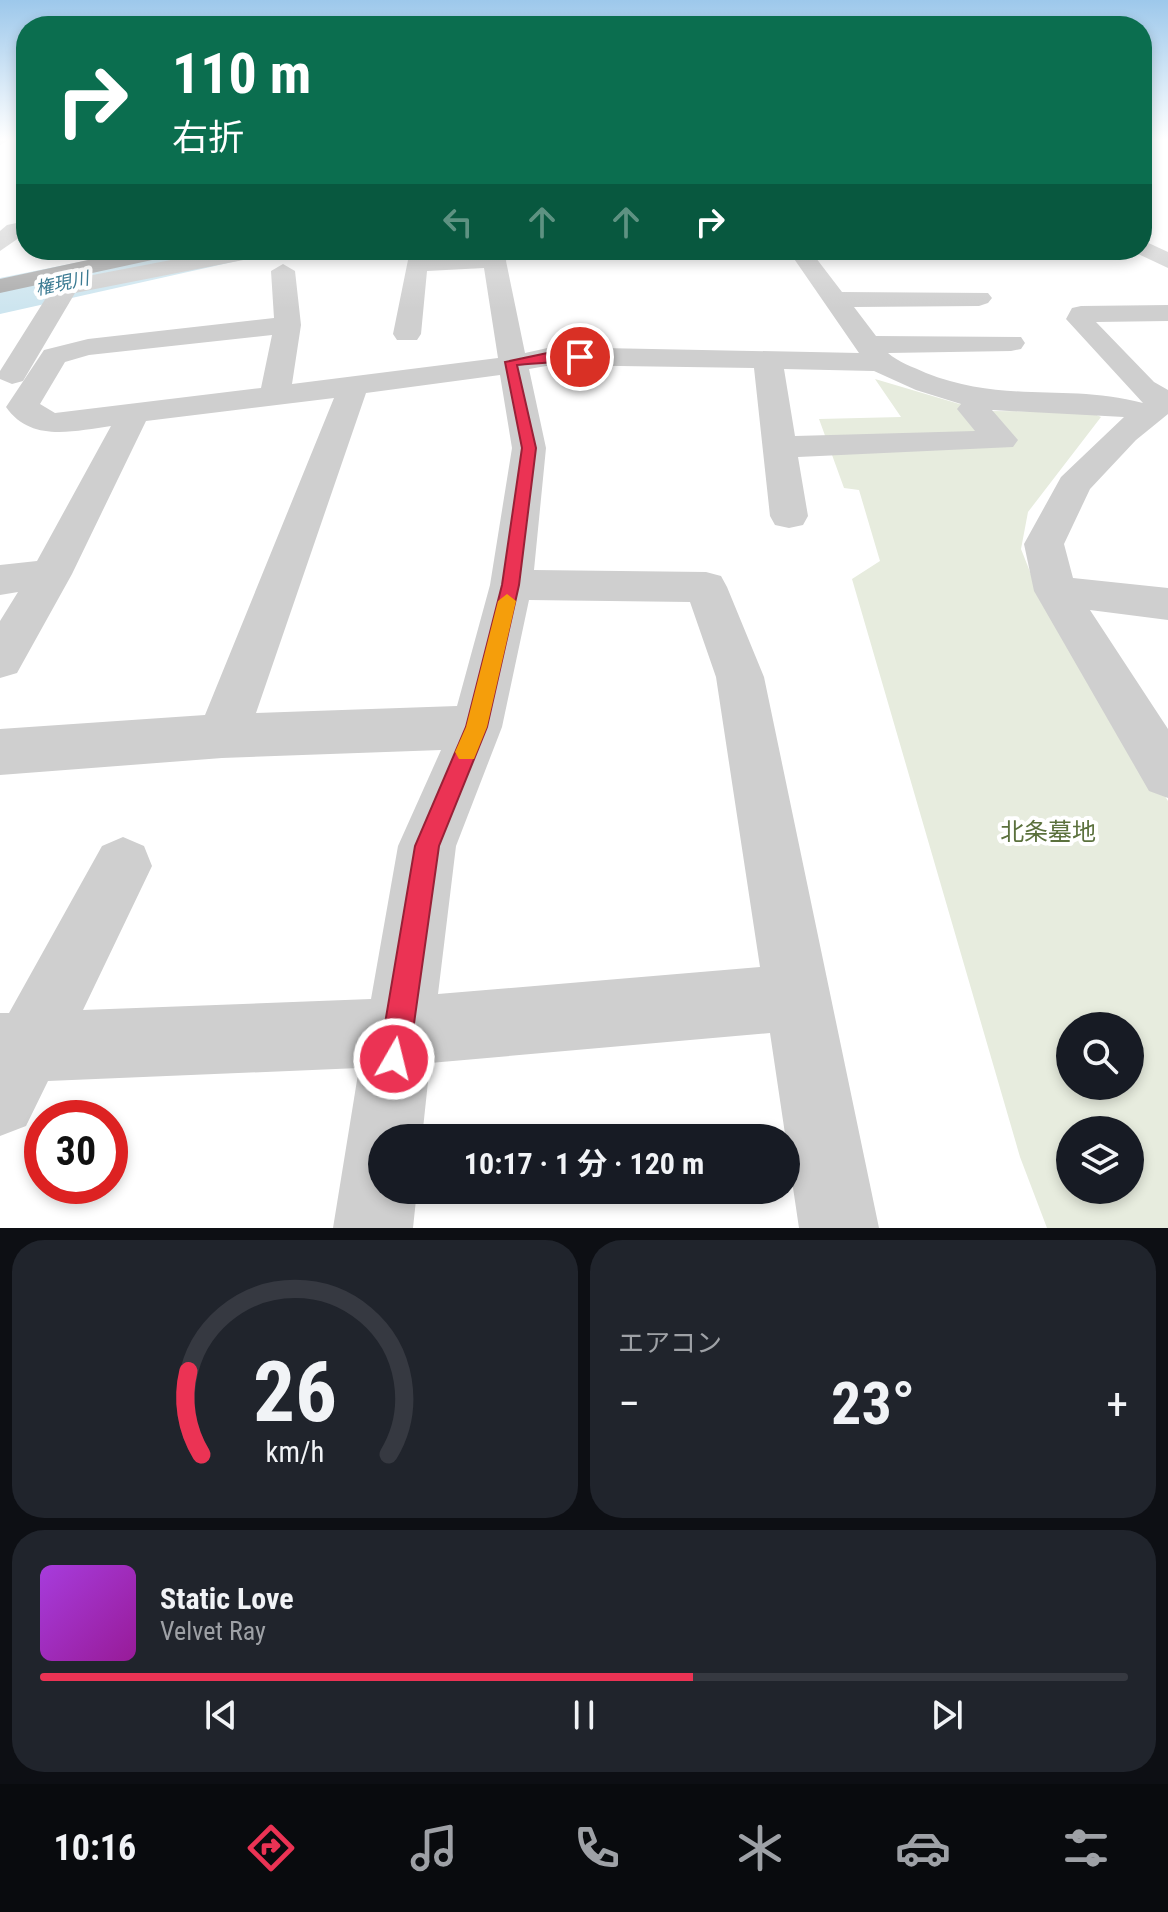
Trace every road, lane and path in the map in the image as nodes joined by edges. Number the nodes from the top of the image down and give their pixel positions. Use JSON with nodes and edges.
{"nodes":[{"id":1,"x":16,"y":229,"type":"edge"},
{"id":2,"x":0,"y":244,"type":"edge"},
{"id":3,"x":136,"y":260,"type":"edge"},
{"id":4,"x":188,"y":260,"type":"edge"},
{"id":5,"x":460,"y":260,"type":"edge"},
{"id":6,"x":497,"y":260,"type":"edge"},
{"id":7,"x":807,"y":260,"type":"edge"},
{"id":8,"x":283,"y":271,"type":"dead end"},
{"id":9,"x":96,"y":273,"type":"junction"},
{"id":10,"x":65,"y":280,"type":"junction"},
{"id":11,"x":0,"y":286,"type":"edge"},
{"id":12,"x":979,"y":298,"type":"dead end"},
{"id":13,"x":833,"y":300,"type":"junction"},
{"id":14,"x":1168,"y":313,"type":"edge"},
{"id":15,"x":288,"y":325,"type":"junction"},
{"id":16,"x":407,"y":334,"type":"dead end"},
{"id":17,"x":1011,"y":343,"type":"dead end"},
{"id":18,"x":872,"y":354,"type":"junction"},
{"id":19,"x":511,"y":362,"type":"junction"},
{"id":20,"x":768,"y":362,"type":"junction"},
{"id":21,"x":354,"y":385,"type":"junction"},
{"id":22,"x":275,"y":394,"type":"junction"},
{"id":23,"x":9,"y":398,"type":"edge"},
{"id":24,"x":982,"y":398,"type":"junction"},
{"id":25,"x":1162,"y":404,"type":"edge"},
{"id":26,"x":135,"y":411,"type":"junction"},
{"id":27,"x":779,"y":447,"type":"junction"},
{"id":28,"x":789,"y":516,"type":"dead end"},
{"id":29,"x":51,"y":574,"type":"junction"},
{"id":30,"x":0,"y":580,"type":"edge"},
{"id":31,"x":511,"y":585,"type":"junction"},
{"id":32,"x":1055,"y":591,"type":"junction"},
{"id":33,"x":1168,"y":604,"type":"edge"},
{"id":34,"x":0,"y":660,"type":"edge"},
{"id":35,"x":477,"y":727,"type":"junction"},
{"id":36,"x":222,"y":736,"type":"junction"},
{"id":37,"x":0,"y":752,"type":"edge"},
{"id":38,"x":1168,"y":774,"type":"edge"},
{"id":39,"x":123,"y":866,"type":"dead end"},
{"id":40,"x":800,"y":997,"type":"junction"},
{"id":41,"x":397,"y":1032,"type":"junction"},
{"id":42,"x":8,"y":1065,"type":"edge"},
{"id":43,"x":386,"y":1124,"type":"edge"},
{"id":44,"x":376,"y":1204,"type":"edge"},
{"id":45,"x":373,"y":1228,"type":"edge"},
{"id":46,"x":839,"y":1228,"type":"edge"}],
"edges":[{"from":1,"to":2,"type":"street"},
{"from":3,"to":9,"type":"main road"},
{"from":4,"to":9,"type":"street"},
{"from":5,"to":16,"type":"street"},
{"from":6,"to":19,"type":"street"},
{"from":7,"to":13,"type":"street"},
{"from":8,"to":15,"type":"street"},
{"from":9,"to":10,"type":"street"},
{"from":10,"to":11,"type":"main road"},
{"from":10,"to":23,"type":"street"},
{"from":12,"to":13,"type":"street"},
{"from":13,"to":18,"type":"street"},
{"from":14,"to":25,"type":"street"},
{"from":15,"to":22,"type":"street"},
{"from":15,"to":23,"type":"street"},
{"from":17,"to":18,"type":"street"},
{"from":18,"to":20,"type":"street"},
{"from":18,"to":24,"type":"street"},
{"from":19,"to":20,"type":"street"},
{"from":19,"to":21,"type":"street"},
{"from":19,"to":31,"type":"street"},
{"from":20,"to":27,"type":"street"},
{"from":21,"to":22,"type":"street"},
{"from":21,"to":36,"type":"street"},
{"from":22,"to":26,"type":"street"},
{"from":23,"to":26,"type":"street"},
{"from":24,"to":25,"type":"street"},
{"from":24,"to":27,"type":"street"},
{"from":25,"to":32,"type":"street"},
{"from":26,"to":29,"type":"street"},
{"from":27,"to":28,"type":"street"},
{"from":29,"to":30,"type":"street"},
{"from":29,"to":34,"type":"street"},
{"from":31,"to":35,"type":"street"},
{"from":31,"to":40,"type":"street"},
{"from":32,"to":33,"type":"street"},
{"from":32,"to":38,"type":"street"},
{"from":35,"to":36,"type":"street"},
{"from":35,"to":41,"type":"street"},
{"from":36,"to":37,"type":"street"},
{"from":39,"to":42,"type":"street"},
{"from":40,"to":41,"type":"street"},
{"from":40,"to":46,"type":"street"},
{"from":41,"to":42,"type":"street"},
{"from":41,"to":43,"type":"street"},
{"from":44,"to":45,"type":"street"}]}
